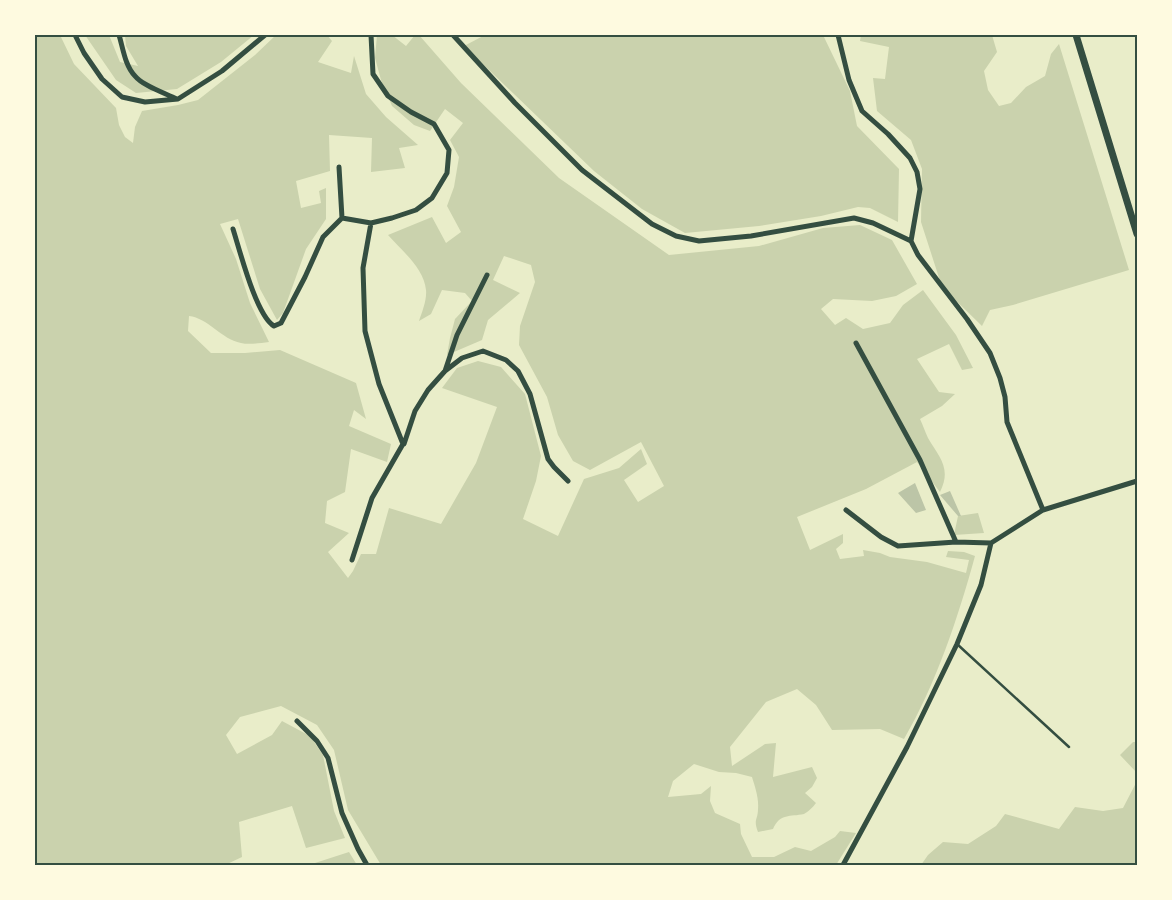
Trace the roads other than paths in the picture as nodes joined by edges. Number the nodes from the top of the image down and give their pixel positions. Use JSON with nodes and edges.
{"nodes":[{"id":1,"x":75,"y":35,"type":"edge"},
{"id":2,"x":119,"y":35,"type":"edge"},
{"id":3,"x":265,"y":35,"type":"edge"},
{"id":4,"x":371,"y":35,"type":"edge"},
{"id":5,"x":453,"y":35,"type":"edge"},
{"id":6,"x":838,"y":35,"type":"edge"},
{"id":7,"x":1076,"y":35,"type":"edge"},
{"id":8,"x":178,"y":99,"type":"junction"},
{"id":9,"x":339,"y":167,"type":"dead end"},
{"id":10,"x":342,"y":218,"type":"junction"},
{"id":11,"x":371,"y":223,"type":"junction"},
{"id":12,"x":233,"y":230,"type":"dead end"},
{"id":13,"x":1137,"y":234,"type":"edge"},
{"id":14,"x":911,"y":241,"type":"junction"},
{"id":15,"x":487,"y":275,"type":"dead end"},
{"id":16,"x":856,"y":343,"type":"dead end"},
{"id":17,"x":445,"y":371,"type":"junction"},
{"id":18,"x":403,"y":444,"type":"junction"},
{"id":19,"x":568,"y":481,"type":"dead end"},
{"id":20,"x":1137,"y":481,"type":"edge"},
{"id":21,"x":846,"y":510,"type":"dead end"},
{"id":22,"x":1043,"y":510,"type":"junction"},
{"id":23,"x":956,"y":542,"type":"junction"},
{"id":24,"x":991,"y":543,"type":"junction"},
{"id":25,"x":352,"y":560,"type":"dead end"},
{"id":26,"x":957,"y":644,"type":"junction"},
{"id":27,"x":297,"y":721,"type":"dead end"},
{"id":28,"x":1069,"y":747,"type":"dead end"},
{"id":29,"x":367,"y":865,"type":"edge"},
{"id":30,"x":843,"y":865,"type":"edge"}],
"edges":[{"from":1,"to":8,"type":"street"},
{"from":2,"to":8,"type":"street"},
{"from":3,"to":8,"type":"street"},
{"from":4,"to":11,"type":"street"},
{"from":5,"to":14,"type":"street"},
{"from":6,"to":14,"type":"street"},
{"from":7,"to":13,"type":"street"},
{"from":9,"to":10,"type":"street"},
{"from":10,"to":11,"type":"street"},
{"from":10,"to":12,"type":"street"},
{"from":11,"to":18,"type":"street"},
{"from":14,"to":22,"type":"street"},
{"from":15,"to":17,"type":"street"},
{"from":16,"to":23,"type":"street"},
{"from":17,"to":18,"type":"street"},
{"from":17,"to":19,"type":"street"},
{"from":18,"to":25,"type":"street"},
{"from":20,"to":22,"type":"street"},
{"from":21,"to":23,"type":"street"},
{"from":22,"to":24,"type":"street"},
{"from":23,"to":24,"type":"street"},
{"from":24,"to":26,"type":"street"},
{"from":26,"to":28,"type":"lane"},
{"from":26,"to":30,"type":"street"},
{"from":27,"to":29,"type":"street"}]}
